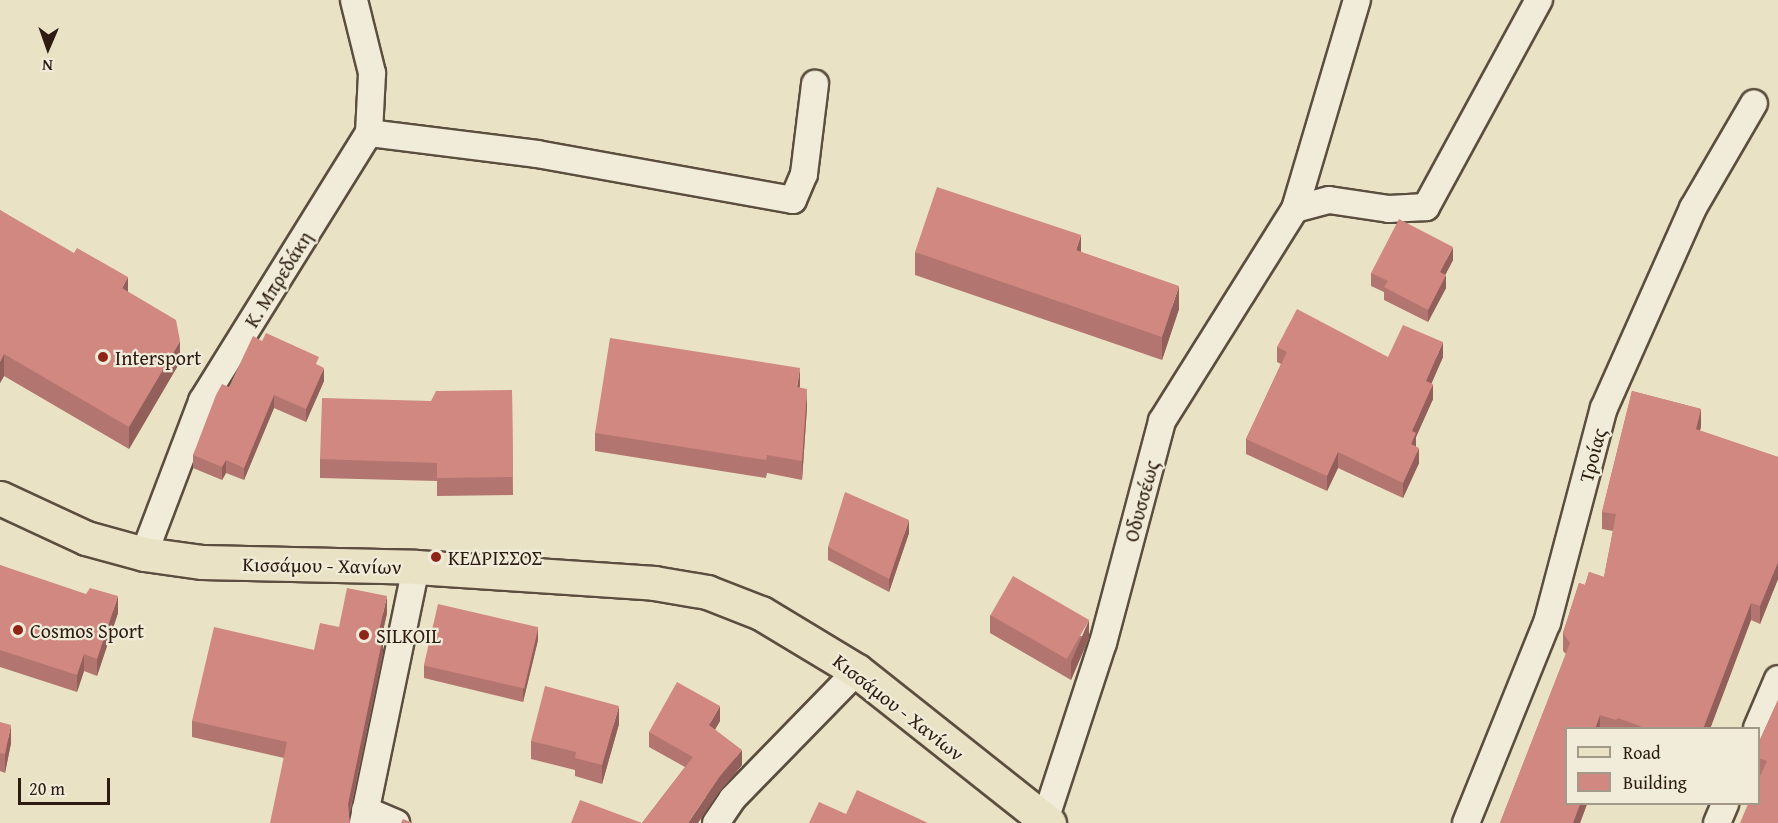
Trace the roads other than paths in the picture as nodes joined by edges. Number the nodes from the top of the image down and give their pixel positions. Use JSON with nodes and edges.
{"nodes":[{"id":1,"x":354,"y":0,"type":"edge"},
{"id":2,"x":1357,"y":0,"type":"edge"},
{"id":3,"x":1539,"y":0,"type":"edge"},
{"id":4,"x":814,"y":84,"type":"dead end"},
{"id":5,"x":1754,"y":103,"type":"dead end"},
{"id":6,"x":369,"y":133,"type":"junction"},
{"id":7,"x":1295,"y":209,"type":"junction"},
{"id":8,"x":0,"y":498,"type":"edge"},
{"id":9,"x":144,"y":554,"type":"junction"},
{"id":10,"x":416,"y":567,"type":"junction"},
{"id":11,"x":857,"y":671,"type":"junction"},
{"id":12,"x":1778,"y":679,"type":"edge"},
{"id":13,"x":1758,"y":727,"type":"edge"},
{"id":14,"x":1725,"y":805,"type":"edge"},
{"id":15,"x":364,"y":817,"type":"edge"},
{"id":16,"x":1047,"y":822,"type":"edge"},
{"id":17,"x":396,"y":823,"type":"edge"},
{"id":18,"x":716,"y":823,"type":"edge"},
{"id":19,"x":1466,"y":823,"type":"edge"},
{"id":20,"x":1717,"y":823,"type":"edge"}],
"edges":[{"from":1,"to":6,"type":"street","name":"Κ. Μπρεδάκη"},
{"from":2,"to":7,"type":"street","name":"Οδυσσέως"},
{"from":3,"to":7,"type":"street"},
{"from":4,"to":6,"type":"street"},
{"from":5,"to":19,"type":"street","name":"Τροίας"},
{"from":6,"to":9,"type":"street","name":"Κ. Μπρεδάκη"},
{"from":7,"to":16,"type":"street","name":"Οδυσσέως"},
{"from":8,"to":9,"type":"main road","name":"Κισσάμου - Χανίων"},
{"from":9,"to":10,"type":"main road","name":"Κισσάμου - Χανίων"},
{"from":10,"to":11,"type":"main road","name":"Κισσάμου - Χανίων"},
{"from":10,"to":15,"type":"street"},
{"from":11,"to":16,"type":"main road","name":"Κισσάμου - Χανίων"},
{"from":11,"to":18,"type":"street"},
{"from":12,"to":13,"type":"street"},
{"from":14,"to":20,"type":"street"},
{"from":15,"to":17,"type":"street"}]}
